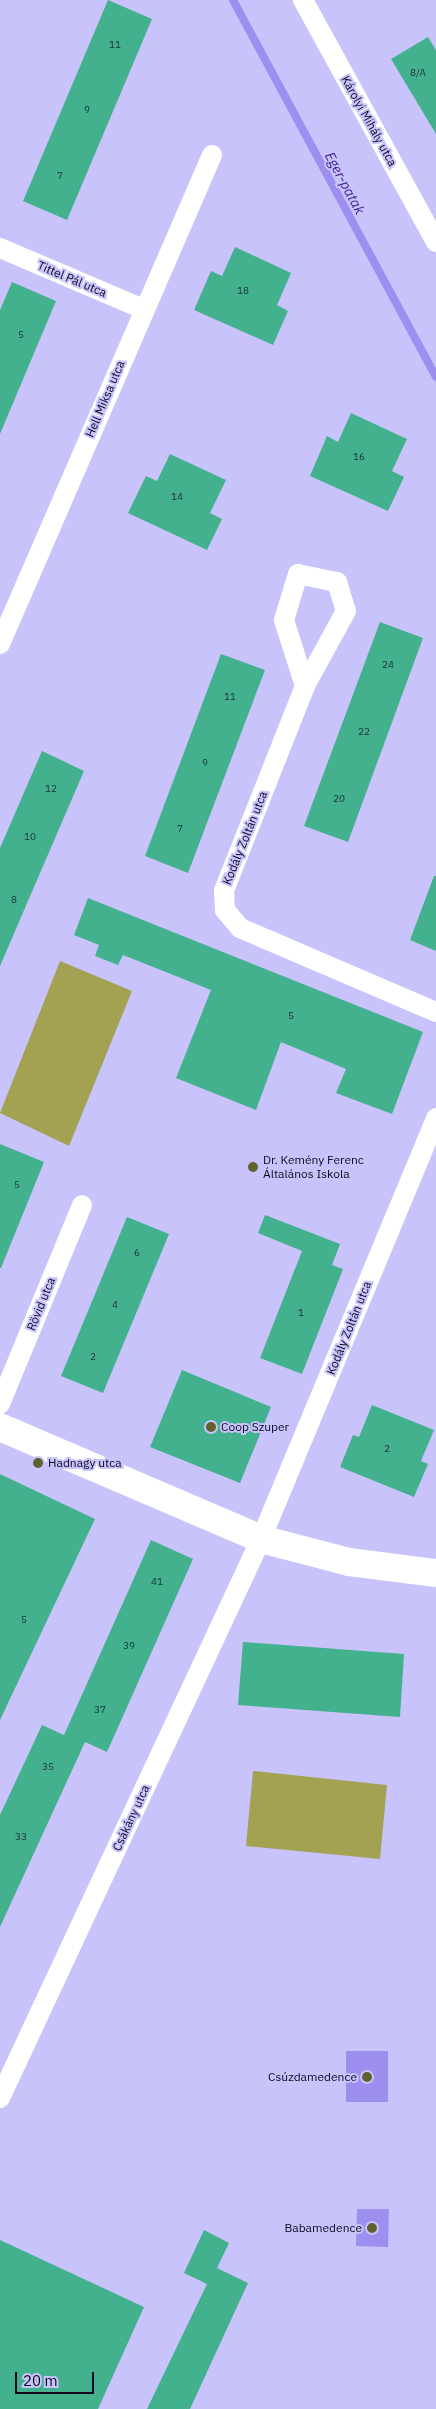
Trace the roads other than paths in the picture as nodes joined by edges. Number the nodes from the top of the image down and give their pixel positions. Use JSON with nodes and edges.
{"nodes":[{"id":1,"x":303,"y":0,"type":"edge"},
{"id":2,"x":212,"y":155,"type":"dead end"},
{"id":3,"x":436,"y":242,"type":"edge"},
{"id":4,"x":0,"y":248,"type":"edge"},
{"id":5,"x":143,"y":310,"type":"junction"},
{"id":6,"x":0,"y":644,"type":"edge"},
{"id":7,"x":305,"y":686,"type":"junction"},
{"id":8,"x":436,"y":1012,"type":"edge"},
{"id":9,"x":436,"y":1118,"type":"edge"},
{"id":10,"x":82,"y":1205,"type":"dead end"},
{"id":11,"x":0,"y":1404,"type":"edge"},
{"id":12,"x":0,"y":1427,"type":"edge"},
{"id":13,"x":261,"y":1539,"type":"junction"},
{"id":14,"x":436,"y":1573,"type":"edge"},
{"id":15,"x":0,"y":2098,"type":"edge"}],
"edges":[{"from":1,"to":3,"type":"street","name":"Károlyi Mihály utca"},
{"from":2,"to":5,"type":"street","name":"Hell Miksa utca"},
{"from":4,"to":5,"type":"street","name":"Tittel Pál utca"},
{"from":5,"to":6,"type":"street","name":"Hell Miksa utca"},
{"from":7,"to":7,"type":"street","name":"Kodály Zoltán utca"},
{"from":7,"to":8,"type":"street","name":"Kodály Zoltán utca"},
{"from":9,"to":13,"type":"street","name":"Kodály Zoltán utca"},
{"from":10,"to":11,"type":"street","name":"Rövid utca"},
{"from":12,"to":13,"type":"street"},
{"from":13,"to":14,"type":"street"},
{"from":13,"to":15,"type":"street","name":"Csákány utca"}]}
